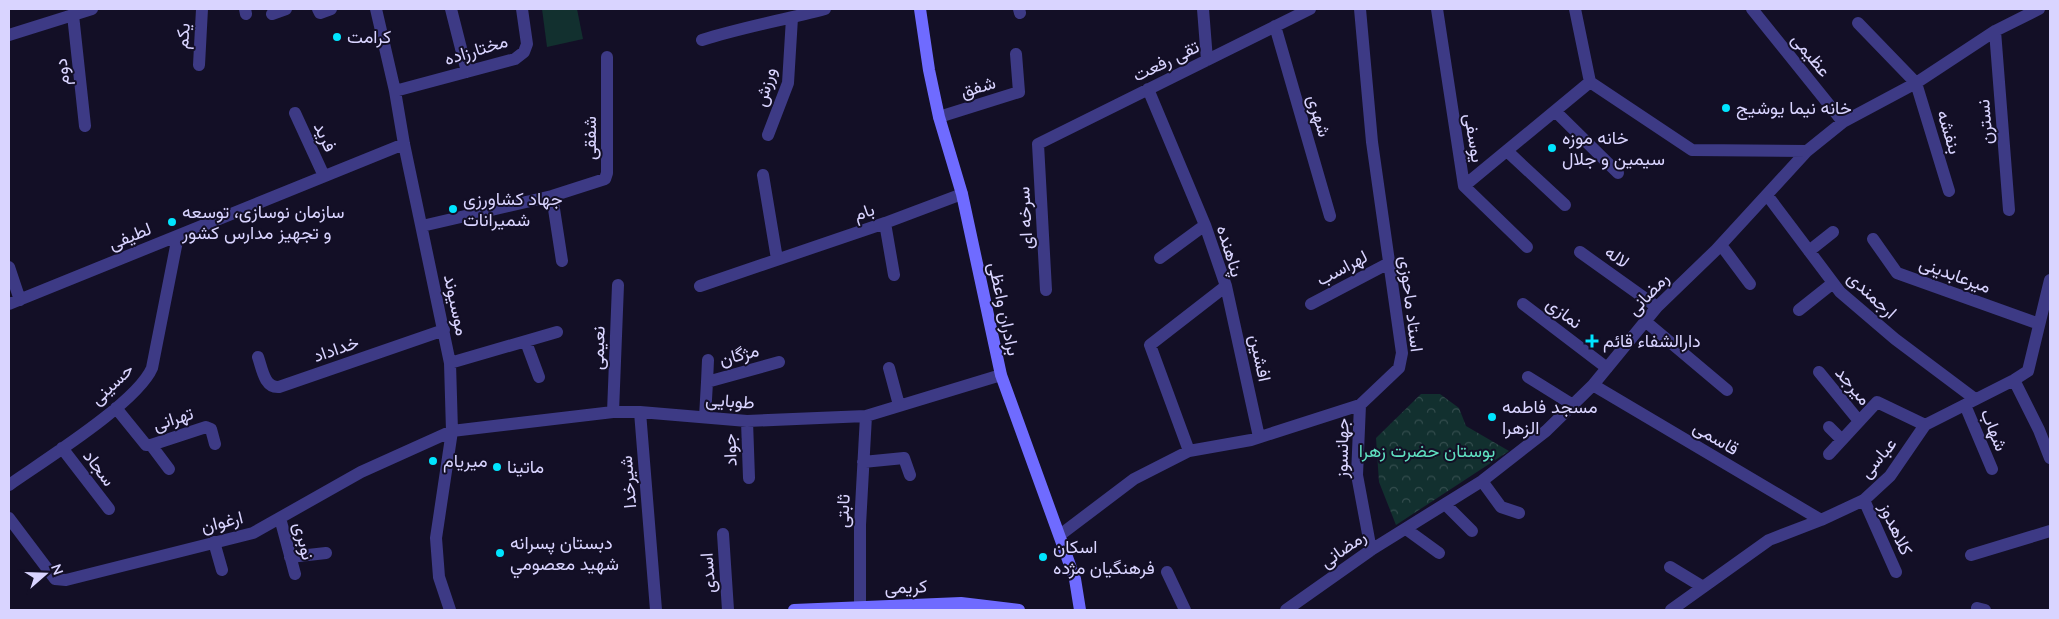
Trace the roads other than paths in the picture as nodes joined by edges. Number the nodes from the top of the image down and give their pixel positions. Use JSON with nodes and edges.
{"nodes":[{"id":1,"x":92,"y":9,"type":"edge"},
{"id":2,"x":202,"y":9,"type":"edge"},
{"id":3,"x":286,"y":9,"type":"edge"},
{"id":4,"x":318,"y":9,"type":"edge"},
{"id":5,"x":331,"y":9,"type":"edge"},
{"id":6,"x":376,"y":9,"type":"edge"},
{"id":7,"x":451,"y":9,"type":"edge"},
{"id":8,"x":522,"y":9,"type":"edge"},
{"id":9,"x":825,"y":9,"type":"edge"},
{"id":10,"x":920,"y":9,"type":"edge"},
{"id":11,"x":1203,"y":9,"type":"edge"},
{"id":12,"x":1310,"y":9,"type":"edge"},
{"id":13,"x":1360,"y":9,"type":"edge"},
{"id":14,"x":1437,"y":9,"type":"edge"},
{"id":15,"x":1574,"y":9,"type":"edge"},
{"id":16,"x":1752,"y":9,"type":"edge"},
{"id":17,"x":2039,"y":9,"type":"edge"},
{"id":18,"x":272,"y":14,"type":"dead end"},
{"id":19,"x":73,"y":15,"type":"junction"},
{"id":20,"x":792,"y":18,"type":"junction"},
{"id":21,"x":1858,"y":23,"type":"dead end"},
{"id":22,"x":1275,"y":26,"type":"junction"},
{"id":23,"x":1995,"y":30,"type":"junction"},
{"id":24,"x":9,"y":35,"type":"edge"},
{"id":25,"x":702,"y":40,"type":"dead end"},
{"id":26,"x":1016,"y":54,"type":"dead end"},
{"id":27,"x":606,"y":57,"type":"dead end"},
{"id":28,"x":1207,"y":60,"type":"junction"},
{"id":29,"x":199,"y":65,"type":"dead end"},
{"id":30,"x":467,"y":72,"type":"junction"},
{"id":31,"x":1590,"y":82,"type":"junction"},
{"id":32,"x":1916,"y":83,"type":"junction"},
{"id":33,"x":1148,"y":89,"type":"junction"},
{"id":34,"x":396,"y":91,"type":"junction"},
{"id":35,"x":1555,"y":111,"type":"junction"},
{"id":36,"x":295,"y":113,"type":"dead end"},
{"id":37,"x":939,"y":117,"type":"junction"},
{"id":38,"x":1843,"y":122,"type":"junction"},
{"id":39,"x":85,"y":126,"type":"dead end"},
{"id":40,"x":768,"y":135,"type":"dead end"},
{"id":41,"x":404,"y":144,"type":"junction"},
{"id":42,"x":1038,"y":144,"type":"joint"},
{"id":43,"x":1506,"y":151,"type":"junction"},
{"id":44,"x":1807,"y":152,"type":"junction"},
{"id":45,"x":1618,"y":173,"type":"dead end"},
{"id":46,"x":762,"y":175,"type":"dead end"},
{"id":47,"x":324,"y":176,"type":"junction"},
{"id":48,"x":1464,"y":186,"type":"junction"},
{"id":49,"x":1949,"y":191,"type":"dead end"},
{"id":50,"x":962,"y":194,"type":"junction"},
{"id":51,"x":1767,"y":195,"type":"junction"},
{"id":52,"x":552,"y":196,"type":"junction"},
{"id":53,"x":1565,"y":205,"type":"dead end"},
{"id":54,"x":2009,"y":210,"type":"dead end"},
{"id":55,"x":1330,"y":216,"type":"dead end"},
{"id":56,"x":885,"y":223,"type":"junction"},
{"id":57,"x":1205,"y":225,"type":"junction"},
{"id":58,"x":422,"y":226,"type":"junction"},
{"id":59,"x":1833,"y":232,"type":"dead end"},
{"id":60,"x":178,"y":236,"type":"junction"},
{"id":61,"x":1873,"y":239,"type":"dead end"},
{"id":62,"x":1721,"y":245,"type":"junction"},
{"id":63,"x":1527,"y":247,"type":"dead end"},
{"id":64,"x":1809,"y":250,"type":"junction"},
{"id":65,"x":1580,"y":252,"type":"dead end"},
{"id":66,"x":1160,"y":258,"type":"dead end"},
{"id":67,"x":777,"y":260,"type":"junction"},
{"id":68,"x":562,"y":261,"type":"dead end"},
{"id":69,"x":1389,"y":263,"type":"junction"},
{"id":70,"x":9,"y":267,"type":"edge"},
{"id":71,"x":894,"y":276,"type":"dead end"},
{"id":72,"x":2050,"y":280,"type":"edge"},
{"id":73,"x":1833,"y":283,"type":"junction"},
{"id":74,"x":1750,"y":284,"type":"dead end"},
{"id":75,"x":618,"y":285,"type":"dead end"},
{"id":76,"x":700,"y":286,"type":"dead end"},
{"id":77,"x":1226,"y":286,"type":"junction"},
{"id":78,"x":1046,"y":290,"type":"dead end"},
{"id":79,"x":14,"y":302,"type":"edge"},
{"id":80,"x":1311,"y":304,"type":"dead end"},
{"id":81,"x":1523,"y":304,"type":"dead end"},
{"id":82,"x":1657,"y":307,"type":"junction"},
{"id":83,"x":1799,"y":310,"type":"dead end"},
{"id":84,"x":1646,"y":320,"type":"junction"},
{"id":85,"x":2039,"y":324,"type":"junction"},
{"id":86,"x":444,"y":330,"type":"junction"},
{"id":87,"x":557,"y":332,"type":"dead end"},
{"id":88,"x":526,"y":342,"type":"junction"},
{"id":89,"x":258,"y":357,"type":"dead end"},
{"id":90,"x":708,"y":360,"type":"dead end"},
{"id":91,"x":779,"y":362,"type":"dead end"},
{"id":92,"x":450,"y":363,"type":"junction"},
{"id":93,"x":889,"y":368,"type":"dead end"},
{"id":94,"x":1607,"y":368,"type":"junction"},
{"id":95,"x":1819,"y":372,"type":"dead end"},
{"id":96,"x":1001,"y":375,"type":"junction"},
{"id":97,"x":539,"y":377,"type":"dead end"},
{"id":98,"x":1528,"y":377,"type":"dead end"},
{"id":99,"x":2014,"y":380,"type":"junction"},
{"id":100,"x":707,"y":382,"type":"junction"},
{"id":101,"x":1593,"y":385,"type":"junction"},
{"id":102,"x":1727,"y":390,"type":"dead end"},
{"id":103,"x":1970,"y":402,"type":"junction"},
{"id":104,"x":900,"y":405,"type":"junction"},
{"id":105,"x":1360,"y":405,"type":"junction"},
{"id":106,"x":1573,"y":405,"type":"junction"},
{"id":107,"x":116,"y":408,"type":"junction"},
{"id":108,"x":613,"y":412,"type":"junction"},
{"id":109,"x":640,"y":412,"type":"junction"},
{"id":110,"x":866,"y":416,"type":"junction"},
{"id":111,"x":705,"y":417,"type":"junction"},
{"id":112,"x":747,"y":421,"type":"junction"},
{"id":113,"x":1860,"y":421,"type":"junction"},
{"id":114,"x":1926,"y":426,"type":"junction"},
{"id":115,"x":1829,"y":427,"type":"dead end"},
{"id":116,"x":452,"y":431,"type":"junction"},
{"id":117,"x":1259,"y":437,"type":"junction"},
{"id":118,"x":1842,"y":440,"type":"junction"},
{"id":119,"x":215,"y":444,"type":"dead end"},
{"id":120,"x":151,"y":445,"type":"junction"},
{"id":121,"x":62,"y":448,"type":"junction"},
{"id":122,"x":1189,"y":451,"type":"junction"},
{"id":123,"x":1829,"y":454,"type":"dead end"},
{"id":124,"x":2050,"y":458,"type":"edge"},
{"id":125,"x":862,"y":462,"type":"junction"},
{"id":126,"x":169,"y":468,"type":"dead end"},
{"id":127,"x":1992,"y":469,"type":"dead end"},
{"id":128,"x":910,"y":476,"type":"dead end"},
{"id":129,"x":749,"y":478,"type":"dead end"},
{"id":130,"x":1482,"y":482,"type":"junction"},
{"id":131,"x":9,"y":485,"type":"edge"},
{"id":132,"x":1864,"y":500,"type":"junction"},
{"id":133,"x":1445,"y":504,"type":"junction"},
{"id":134,"x":109,"y":509,"type":"dead end"},
{"id":135,"x":1518,"y":513,"type":"dead end"},
{"id":136,"x":9,"y":518,"type":"edge"},
{"id":137,"x":280,"y":518,"type":"junction"},
{"id":138,"x":1821,"y":520,"type":"junction"},
{"id":139,"x":1406,"y":529,"type":"junction"},
{"id":140,"x":1472,"y":531,"type":"dead end"},
{"id":141,"x":2050,"y":531,"type":"edge"},
{"id":142,"x":723,"y":534,"type":"dead end"},
{"id":143,"x":1060,"y":535,"type":"junction"},
{"id":144,"x":214,"y":542,"type":"junction"},
{"id":145,"x":1372,"y":550,"type":"junction"},
{"id":146,"x":1439,"y":552,"type":"dead end"},
{"id":147,"x":326,"y":553,"type":"dead end"},
{"id":148,"x":1971,"y":554,"type":"dead end"},
{"id":149,"x":290,"y":557,"type":"junction"},
{"id":150,"x":1670,"y":567,"type":"dead end"},
{"id":151,"x":222,"y":570,"type":"dead end"},
{"id":152,"x":1167,"y":572,"type":"dead end"},
{"id":153,"x":1896,"y":572,"type":"dead end"},
{"id":154,"x":295,"y":574,"type":"dead end"},
{"id":155,"x":1703,"y":587,"type":"junction"},
{"id":156,"x":860,"y":607,"type":"junction"},
{"id":157,"x":450,"y":610,"type":"edge"},
{"id":158,"x":656,"y":610,"type":"edge"},
{"id":159,"x":728,"y":610,"type":"edge"},
{"id":160,"x":794,"y":610,"type":"edge"},
{"id":161,"x":1019,"y":610,"type":"edge"},
{"id":162,"x":1080,"y":610,"type":"edge"},
{"id":163,"x":1185,"y":610,"type":"edge"},
{"id":164,"x":1286,"y":610,"type":"edge"},
{"id":165,"x":1671,"y":610,"type":"edge"}],
"edges":[{"from":1,"to":19,"type":"street"},
{"from":2,"to":29,"type":"street","name":"یکم"},
{"from":3,"to":18,"type":"street"},
{"from":4,"to":5,"type":"street"},
{"from":6,"to":34,"type":"street","name":"موسیوند"},
{"from":7,"to":30,"type":"street"},
{"from":8,"to":30,"type":"street","name":"مختارزاده"},
{"from":9,"to":20,"type":"street"},
{"from":10,"to":37,"type":"main road","name":"برادران واعظی"},
{"from":11,"to":28,"type":"street"},
{"from":12,"to":22,"type":"street","name":"تقی رفعت"},
{"from":13,"to":69,"type":"street","name":"استاد ماحوزی"},
{"from":14,"to":48,"type":"street","name":"یوسفی"},
{"from":15,"to":31,"type":"street"},
{"from":16,"to":38,"type":"street","name":"عظیمی"},
{"from":17,"to":23,"type":"street","name":"رمضانی"},
{"from":19,"to":24,"type":"street"},
{"from":19,"to":39,"type":"street","name":"دوم"},
{"from":20,"to":25,"type":"street"},
{"from":20,"to":40,"type":"street","name":"ورزش"},
{"from":21,"to":32,"type":"street"},
{"from":22,"to":28,"type":"street","name":"تقی رفعت"},
{"from":22,"to":55,"type":"street","name":"شهری"},
{"from":23,"to":32,"type":"street","name":"رمضانی"},
{"from":23,"to":54,"type":"street","name":"نسترن"},
{"from":26,"to":37,"type":"street","name":"شفق"},
{"from":27,"to":52,"type":"street","name":"شفقی"},
{"from":28,"to":33,"type":"street","name":"تقی رفعت"},
{"from":30,"to":34,"type":"street","name":"مختارزاده"},
{"from":31,"to":35,"type":"street"},
{"from":31,"to":44,"type":"street"},
{"from":32,"to":38,"type":"street","name":"رمضانی"},
{"from":32,"to":49,"type":"street","name":"بنفشه"},
{"from":33,"to":42,"type":"street","name":"تقی رفعت"},
{"from":33,"to":57,"type":"street","name":"پناهنده"},
{"from":34,"to":41,"type":"street","name":"موسیوند"},
{"from":35,"to":43,"type":"street"},
{"from":35,"to":45,"type":"street"},
{"from":36,"to":47,"type":"street","name":"فرید"},
{"from":37,"to":50,"type":"main road","name":"برادران واعظی"},
{"from":38,"to":44,"type":"street","name":"رمضانی"},
{"from":41,"to":47,"type":"street","name":"لطیفی"},
{"from":41,"to":58,"type":"street","name":"موسیوند"},
{"from":42,"to":78,"type":"street","name":"سرخه ای"},
{"from":43,"to":48,"type":"street"},
{"from":43,"to":53,"type":"street"},
{"from":44,"to":51,"type":"street","name":"رمضانی"},
{"from":46,"to":67,"type":"street"},
{"from":47,"to":60,"type":"street","name":"لطیفی"},
{"from":48,"to":63,"type":"street","name":"یوسفی"},
{"from":50,"to":56,"type":"street","name":"بام"},
{"from":50,"to":96,"type":"main road","name":"برادران واعظی"},
{"from":51,"to":62,"type":"street","name":"رمضانی"},
{"from":51,"to":64,"type":"street","name":"ارجمندی"},
{"from":52,"to":58,"type":"street","name":"شفقی"},
{"from":52,"to":68,"type":"street"},
{"from":56,"to":67,"type":"street","name":"بام"},
{"from":56,"to":71,"type":"street"},
{"from":57,"to":66,"type":"street"},
{"from":57,"to":77,"type":"street","name":"پناهنده"},
{"from":58,"to":86,"type":"street","name":"موسیوند"},
{"from":59,"to":64,"type":"street"},
{"from":60,"to":79,"type":"street","name":"لطیفی"},
{"from":60,"to":107,"type":"street","name":"حسینی"},
{"from":61,"to":85,"type":"street","name":"میرعابدینی"},
{"from":62,"to":74,"type":"street"},
{"from":62,"to":82,"type":"street","name":"رمضانی"},
{"from":64,"to":73,"type":"street","name":"ارجمندی"},
{"from":65,"to":82,"type":"street","name":"لاله"},
{"from":67,"to":76,"type":"street","name":"بام"},
{"from":69,"to":80,"type":"street","name":"لهراسب"},
{"from":69,"to":105,"type":"street","name":"استاد ماحوزی"},
{"from":70,"to":79,"type":"street"},
{"from":72,"to":85,"type":"street","name":"عباسی"},
{"from":73,"to":83,"type":"street"},
{"from":73,"to":103,"type":"street","name":"ارجمندی"},
{"from":75,"to":108,"type":"street","name":"نعیمی"},
{"from":77,"to":117,"type":"street","name":"افشین"},
{"from":77,"to":122,"type":"street","name":"پناهنده"},
{"from":81,"to":94,"type":"street","name":"نمازی"},
{"from":82,"to":84,"type":"street","name":"رمضانی"},
{"from":84,"to":94,"type":"street","name":"رمضانی"},
{"from":84,"to":102,"type":"street"},
{"from":85,"to":99,"type":"street","name":"عباسی"},
{"from":86,"to":89,"type":"street","name":"خداداد"},
{"from":86,"to":92,"type":"street","name":"موسیوند"},
{"from":87,"to":88,"type":"street"},
{"from":88,"to":92,"type":"street"},
{"from":88,"to":97,"type":"street"},
{"from":90,"to":100,"type":"street","name":"مژگان"},
{"from":91,"to":100,"type":"street","name":"مژگان"},
{"from":92,"to":116,"type":"street","name":"موسیوند"},
{"from":93,"to":104,"type":"street"},
{"from":94,"to":101,"type":"street","name":"رمضانی"},
{"from":95,"to":113,"type":"street","name":"میرجد"},
{"from":96,"to":104,"type":"street","name":"طوبایی"},
{"from":96,"to":143,"type":"main road","name":"برادران واعظی"},
{"from":98,"to":106,"type":"street"},
{"from":99,"to":103,"type":"street","name":"عباسی"},
{"from":99,"to":124,"type":"street"},
{"from":100,"to":111,"type":"street","name":"مژگان"},
{"from":101,"to":106,"type":"street","name":"رمضانی"},
{"from":101,"to":138,"type":"street","name":"قاسمی"},
{"from":103,"to":114,"type":"street","name":"عباسی"},
{"from":103,"to":127,"type":"street","name":"شهاب"},
{"from":104,"to":110,"type":"street","name":"طوبایی"},
{"from":105,"to":117,"type":"street","name":"استاد ماحوزی"},
{"from":105,"to":145,"type":"street","name":"جهانسوز"},
{"from":106,"to":130,"type":"street","name":"رمضانی"},
{"from":107,"to":120,"type":"street","name":"تهرانی"},
{"from":107,"to":121,"type":"street","name":"حسینی"},
{"from":108,"to":109,"type":"street","name":"طوبایی"},
{"from":108,"to":116,"type":"street","name":"طوبایی"},
{"from":109,"to":111,"type":"street","name":"طوبایی"},
{"from":109,"to":158,"type":"street","name":"شیرخدا"},
{"from":110,"to":112,"type":"street","name":"طوبایی"},
{"from":110,"to":125,"type":"street","name":"ثابتی"},
{"from":111,"to":112,"type":"street","name":"طوبایی"},
{"from":112,"to":129,"type":"street","name":"جواد"},
{"from":113,"to":114,"type":"street"},
{"from":113,"to":118,"type":"street"},
{"from":114,"to":132,"type":"street","name":"عباسی"},
{"from":115,"to":118,"type":"street"},
{"from":116,"to":137,"type":"street","name":"ارغوان"},
{"from":116,"to":157,"type":"street","name":"موسیوند"},
{"from":117,"to":122,"type":"street","name":"استاد ماحوزی"},
{"from":118,"to":123,"type":"street"},
{"from":119,"to":120,"type":"street","name":"تهرانی"},
{"from":120,"to":126,"type":"street"},
{"from":121,"to":131,"type":"street","name":"حسینی"},
{"from":121,"to":134,"type":"street","name":"سجاد"},
{"from":122,"to":143,"type":"street","name":"استاد ماحوزی"},
{"from":125,"to":128,"type":"street"},
{"from":125,"to":156,"type":"street","name":"ثابتی"},
{"from":130,"to":133,"type":"street","name":"رمضانی"},
{"from":130,"to":135,"type":"street"},
{"from":132,"to":138,"type":"street","name":"عباسی"},
{"from":132,"to":153,"type":"street","name":"کلاهدوز"},
{"from":133,"to":139,"type":"street","name":"رمضانی"},
{"from":133,"to":140,"type":"street"},
{"from":136,"to":144,"type":"street","name":"ارغوان"},
{"from":137,"to":144,"type":"street","name":"ارغوان"},
{"from":137,"to":149,"type":"street","name":"نوبری"},
{"from":138,"to":155,"type":"street","name":"عباسی"},
{"from":139,"to":145,"type":"street","name":"رمضانی"},
{"from":139,"to":146,"type":"street"},
{"from":141,"to":148,"type":"street"},
{"from":142,"to":159,"type":"street","name":"اسدی"},
{"from":143,"to":162,"type":"main road","name":"برادران واعظی"},
{"from":144,"to":151,"type":"street"},
{"from":145,"to":164,"type":"street","name":"رمضانی"},
{"from":147,"to":149,"type":"street"},
{"from":149,"to":154,"type":"street","name":"نوبری"},
{"from":150,"to":155,"type":"street"},
{"from":152,"to":163,"type":"street"},
{"from":155,"to":165,"type":"street","name":"عباسی"},
{"from":156,"to":160,"type":"main road","name":"کریمی"},
{"from":156,"to":161,"type":"main road","name":"کریمی"}]}
